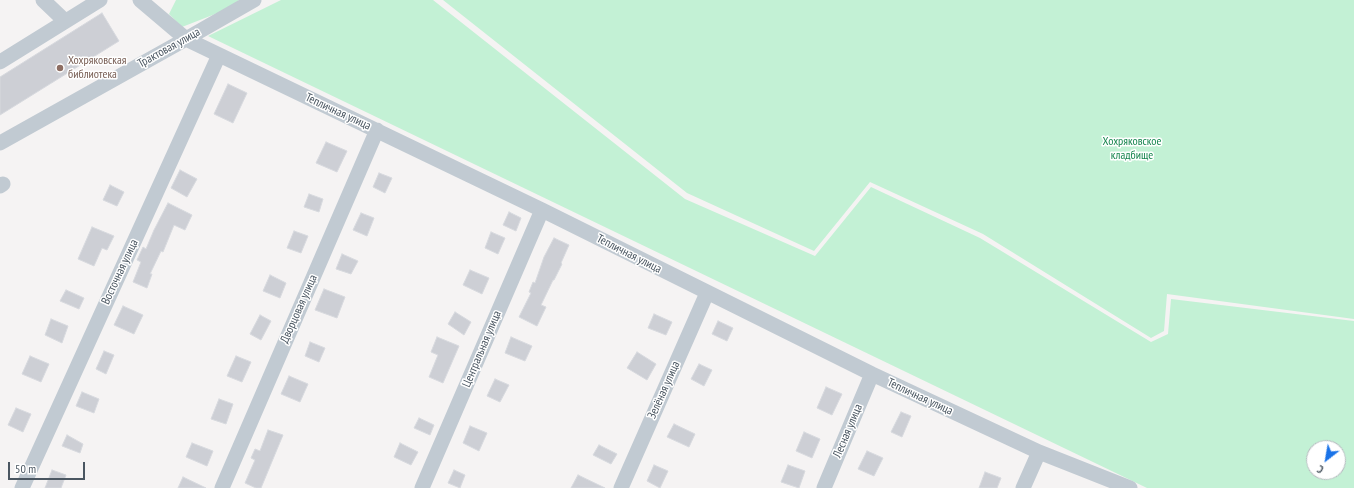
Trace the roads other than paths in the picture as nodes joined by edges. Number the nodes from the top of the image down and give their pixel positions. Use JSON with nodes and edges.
{"nodes":[{"id":1,"x":43,"y":0,"type":"edge"},
{"id":2,"x":100,"y":0,"type":"edge"},
{"id":3,"x":140,"y":0,"type":"edge"},
{"id":4,"x":254,"y":0,"type":"edge"},
{"id":5,"x":65,"y":21,"type":"junction"},
{"id":6,"x":186,"y":39,"type":"junction"},
{"id":7,"x":219,"y":55,"type":"junction"},
{"id":8,"x":0,"y":62,"type":"edge"},
{"id":9,"x":377,"y":130,"type":"junction"},
{"id":10,"x":2,"y":138,"type":"edge"},
{"id":11,"x":542,"y":210,"type":"junction"},
{"id":12,"x":707,"y":293,"type":"junction"},
{"id":13,"x":872,"y":374,"type":"junction"},
{"id":14,"x":1039,"y":452,"type":"junction"},
{"id":15,"x":22,"y":488,"type":"edge"},
{"id":16,"x":222,"y":488,"type":"edge"},
{"id":17,"x":422,"y":488,"type":"edge"},
{"id":18,"x":621,"y":488,"type":"edge"},
{"id":19,"x":824,"y":488,"type":"edge"},
{"id":20,"x":1023,"y":488,"type":"edge"},
{"id":21,"x":1130,"y":488,"type":"edge"}],
"edges":[{"from":1,"to":5,"type":"street"},
{"from":2,"to":5,"type":"street"},
{"from":3,"to":6,"type":"street","name":"Тепличная улица"},
{"from":4,"to":6,"type":"street","name":"Трактовая улица"},
{"from":5,"to":8,"type":"street"},
{"from":6,"to":7,"type":"street","name":"Тепличная улица"},
{"from":6,"to":10,"type":"street","name":"Трактовая улица"},
{"from":7,"to":9,"type":"street","name":"Тепличная улица"},
{"from":7,"to":15,"type":"street","name":"Восточная улица"},
{"from":9,"to":11,"type":"street","name":"Тепличная улица"},
{"from":9,"to":16,"type":"street","name":"Дворцовая улица"},
{"from":11,"to":12,"type":"street","name":"Тепличная улица"},
{"from":11,"to":17,"type":"street","name":"Центральная улица"},
{"from":12,"to":13,"type":"street","name":"Тепличная улица"},
{"from":12,"to":18,"type":"street","name":"Зелёная улица"},
{"from":13,"to":14,"type":"street","name":"Тепличная улица"},
{"from":13,"to":19,"type":"street","name":"Лесная улица"},
{"from":14,"to":20,"type":"street"},
{"from":14,"to":21,"type":"street","name":"Тепличная улица"}]}
